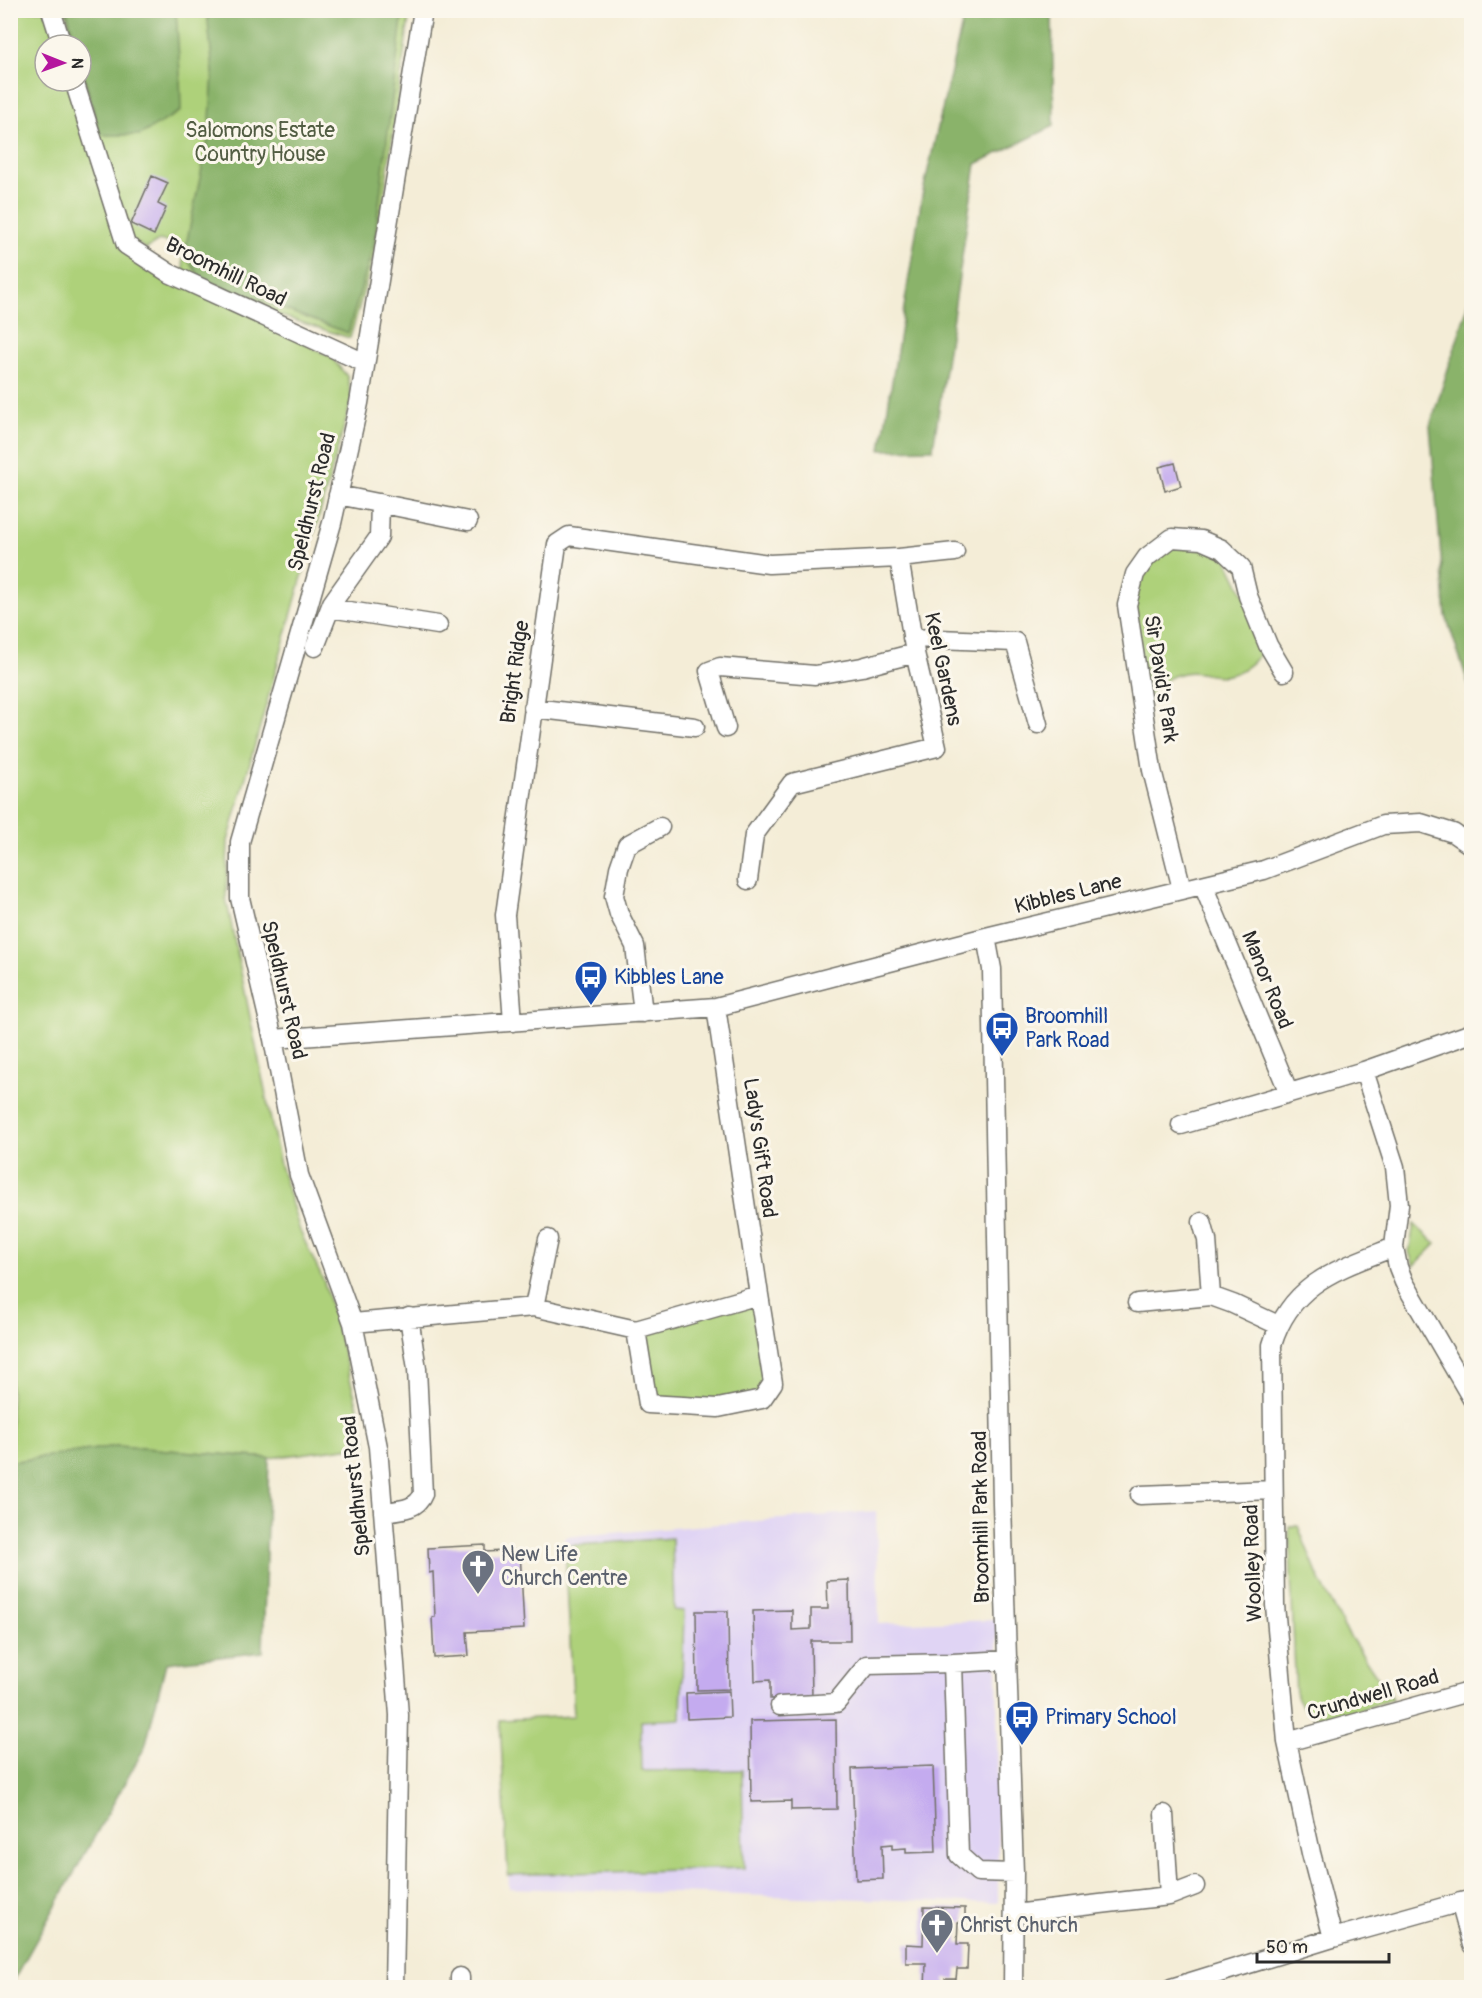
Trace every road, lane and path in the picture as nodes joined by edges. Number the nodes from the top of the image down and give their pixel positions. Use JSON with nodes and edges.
{"nodes":[{"id":1,"x":51,"y":10,"type":"edge"},
{"id":2,"x":423,"y":10,"type":"edge"},
{"id":3,"x":58,"y":33,"type":"edge"},
{"id":4,"x":78,"y":93,"type":"edge"},
{"id":5,"x":365,"y":363,"type":"junction"},
{"id":6,"x":338,"y":495,"type":"junction"},
{"id":7,"x":380,"y":503,"type":"junction"},
{"id":8,"x":468,"y":521,"type":"dead end"},
{"id":9,"x":955,"y":552,"type":"dead end"},
{"id":10,"x":899,"y":558,"type":"junction"},
{"id":11,"x":330,"y":608,"type":"junction"},
{"id":12,"x":438,"y":625,"type":"dead end"},
{"id":13,"x":914,"y":645,"type":"junction"},
{"id":14,"x":315,"y":647,"type":"dead end"},
{"id":15,"x":1284,"y":672,"type":"dead end"},
{"id":16,"x":533,"y":708,"type":"junction"},
{"id":17,"x":1038,"y":724,"type":"dead end"},
{"id":18,"x":694,"y":727,"type":"dead end"},
{"id":19,"x":726,"y":728,"type":"dead end"},
{"id":20,"x":660,"y":827,"type":"dead end"},
{"id":21,"x":1472,"y":846,"type":"edge"},
{"id":22,"x":748,"y":880,"type":"dead end"},
{"id":23,"x":1203,"y":885,"type":"junction"},
{"id":24,"x":1182,"y":889,"type":"junction"},
{"id":25,"x":986,"y":938,"type":"junction"},
{"id":26,"x":716,"y":1007,"type":"junction"},
{"id":27,"x":643,"y":1012,"type":"junction"},
{"id":28,"x":513,"y":1022,"type":"junction"},
{"id":29,"x":1472,"y":1033,"type":"edge"},
{"id":30,"x":273,"y":1039,"type":"junction"},
{"id":31,"x":1364,"y":1071,"type":"junction"},
{"id":32,"x":1289,"y":1093,"type":"junction"},
{"id":33,"x":1182,"y":1125,"type":"dead end"},
{"id":34,"x":1202,"y":1222,"type":"dead end"},
{"id":35,"x":548,"y":1239,"type":"dead end"},
{"id":36,"x":1394,"y":1247,"type":"junction"},
{"id":37,"x":759,"y":1295,"type":"junction"},
{"id":38,"x":1211,"y":1296,"type":"junction"},
{"id":39,"x":1137,"y":1303,"type":"dead end"},
{"id":40,"x":534,"y":1306,"type":"junction"},
{"id":41,"x":409,"y":1317,"type":"junction"},
{"id":42,"x":353,"y":1323,"type":"junction"},
{"id":43,"x":1278,"y":1325,"type":"junction"},
{"id":44,"x":636,"y":1330,"type":"junction"},
{"id":45,"x":1472,"y":1399,"type":"edge"},
{"id":46,"x":1273,"y":1490,"type":"junction"},
{"id":47,"x":1140,"y":1495,"type":"dead end"},
{"id":48,"x":383,"y":1512,"type":"junction"},
{"id":49,"x":1008,"y":1660,"type":"junction"},
{"id":50,"x":953,"y":1663,"type":"junction"},
{"id":51,"x":1472,"y":1691,"type":"edge"},
{"id":52,"x":780,"y":1707,"type":"dead end"},
{"id":53,"x":1287,"y":1742,"type":"junction"},
{"id":54,"x":1164,"y":1814,"type":"dead end"},
{"id":55,"x":1014,"y":1873,"type":"junction"},
{"id":56,"x":1195,"y":1886,"type":"dead end"},
{"id":57,"x":1169,"y":1896,"type":"junction"},
{"id":58,"x":1466,"y":1900,"type":"edge"},
{"id":59,"x":1014,"y":1914,"type":"junction"},
{"id":60,"x":1333,"y":1938,"type":"junction"},
{"id":61,"x":1472,"y":1945,"type":"edge"},
{"id":62,"x":394,"y":1988,"type":"edge"},
{"id":63,"x":1013,"y":1988,"type":"edge"},
{"id":64,"x":1171,"y":1988,"type":"edge"}],
"edges":[{"from":1,"to":3,"type":"street"},
{"from":2,"to":5,"type":"street","name":"Speldhurst Road"},
{"from":4,"to":5,"type":"street","name":"Broomhill Road"},
{"from":5,"to":6,"type":"street","name":"Speldhurst Road"},
{"from":6,"to":7,"type":"street"},
{"from":6,"to":30,"type":"street","name":"Speldhurst Road"},
{"from":7,"to":8,"type":"street"},
{"from":7,"to":11,"type":"street"},
{"from":9,"to":10,"type":"street"},
{"from":10,"to":13,"type":"street","name":"Keel Gardens"},
{"from":10,"to":16,"type":"street","name":"Bright Ridge"},
{"from":11,"to":12,"type":"street"},
{"from":11,"to":14,"type":"street"},
{"from":13,"to":17,"type":"street"},
{"from":13,"to":19,"type":"street"},
{"from":13,"to":22,"type":"street","name":"Keel Gardens"},
{"from":15,"to":24,"type":"street","name":"Sir David's Park"},
{"from":16,"to":18,"type":"street"},
{"from":16,"to":28,"type":"street","name":"Bright Ridge"},
{"from":20,"to":27,"type":"street"},
{"from":21,"to":23,"type":"street","name":"Kibbles Lane"},
{"from":23,"to":24,"type":"street","name":"Kibbles Lane"},
{"from":23,"to":32,"type":"street","name":"Manor Road"},
{"from":24,"to":25,"type":"street","name":"Kibbles Lane"},
{"from":25,"to":26,"type":"street","name":"Kibbles Lane"},
{"from":25,"to":49,"type":"street","name":"Broomhill Park Road"},
{"from":26,"to":27,"type":"street","name":"Kibbles Lane"},
{"from":26,"to":37,"type":"street","name":"Lady's Gift Road"},
{"from":27,"to":28,"type":"street","name":"Kibbles Lane"},
{"from":28,"to":30,"type":"street","name":"Kibbles Lane"},
{"from":29,"to":31,"type":"street"},
{"from":30,"to":42,"type":"street","name":"Speldhurst Road"},
{"from":31,"to":32,"type":"street"},
{"from":31,"to":36,"type":"street"},
{"from":32,"to":33,"type":"street"},
{"from":34,"to":38,"type":"street"},
{"from":35,"to":40,"type":"street"},
{"from":36,"to":43,"type":"street","name":"Woolley Road"},
{"from":36,"to":45,"type":"street"},
{"from":37,"to":44,"type":"street"},
{"from":37,"to":44,"type":"street","name":"Lady's Gift Road"},
{"from":38,"to":39,"type":"street"},
{"from":38,"to":43,"type":"street"},
{"from":40,"to":41,"type":"street"},
{"from":40,"to":44,"type":"street"},
{"from":41,"to":42,"type":"street"},
{"from":41,"to":48,"type":"street"},
{"from":42,"to":48,"type":"street","name":"Speldhurst Road"},
{"from":43,"to":46,"type":"street","name":"Woolley Road"},
{"from":46,"to":47,"type":"street"},
{"from":46,"to":53,"type":"street","name":"Woolley Road"},
{"from":48,"to":62,"type":"street","name":"Speldhurst Road"},
{"from":49,"to":50,"type":"street"},
{"from":49,"to":55,"type":"street","name":"Broomhill Park Road"},
{"from":50,"to":52,"type":"street"},
{"from":50,"to":55,"type":"street"},
{"from":51,"to":53,"type":"street","name":"Crundwell Road"},
{"from":53,"to":60,"type":"street","name":"Woolley Road"},
{"from":54,"to":57,"type":"street"},
{"from":55,"to":59,"type":"street","name":"Broomhill Park Road"},
{"from":56,"to":57,"type":"street"},
{"from":57,"to":59,"type":"street"},
{"from":58,"to":60,"type":"street"},
{"from":58,"to":61,"type":"street"},
{"from":59,"to":63,"type":"street","name":"Broomhill Park Road"},
{"from":60,"to":64,"type":"street"}]}
